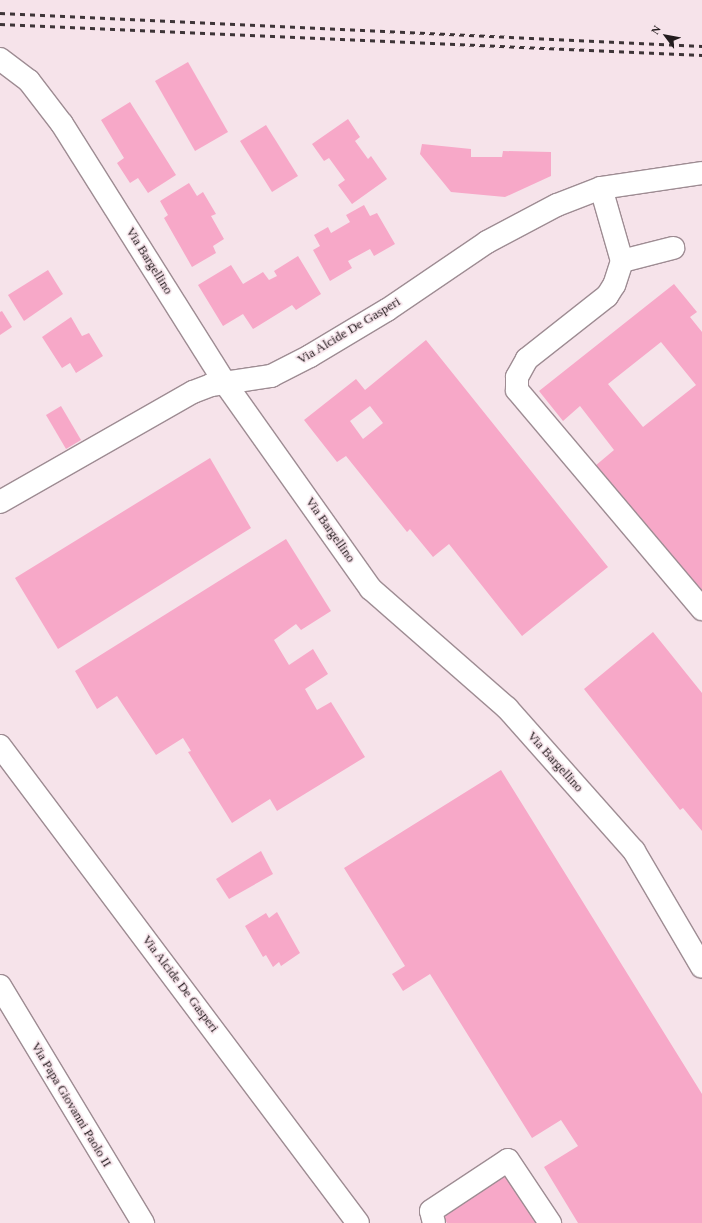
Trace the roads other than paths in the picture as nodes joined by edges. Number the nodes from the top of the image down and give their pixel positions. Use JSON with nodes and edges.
{"nodes":[{"id":1,"x":0,"y":59,"type":"edge"},
{"id":2,"x":702,"y":173,"type":"edge"},
{"id":3,"x":601,"y":188,"type":"junction"},
{"id":4,"x":674,"y":248,"type":"dead end"},
{"id":5,"x":622,"y":261,"type":"junction"},
{"id":6,"x":225,"y":383,"type":"junction"},
{"id":7,"x":0,"y":502,"type":"edge"},
{"id":8,"x":702,"y":609,"type":"edge"},
{"id":9,"x":0,"y":746,"type":"edge"},
{"id":10,"x":702,"y":966,"type":"edge"},
{"id":11,"x":0,"y":986,"type":"edge"},
{"id":12,"x":143,"y":1223,"type":"edge"},
{"id":13,"x":358,"y":1223,"type":"edge"},
{"id":14,"x":434,"y":1223,"type":"edge"},
{"id":15,"x":550,"y":1223,"type":"edge"}],
"edges":[{"from":1,"to":6,"type":"street","name":"Via Bargellino"},
{"from":2,"to":3,"type":"street","name":"Via Alcide De Gasperi"},
{"from":3,"to":5,"type":"street"},
{"from":3,"to":6,"type":"street","name":"Via Alcide De Gasperi"},
{"from":4,"to":5,"type":"street"},
{"from":5,"to":8,"type":"street"},
{"from":6,"to":7,"type":"street","name":"Via Alcide De Gasperi"},
{"from":6,"to":10,"type":"street","name":"Via Bargellino"},
{"from":9,"to":13,"type":"street","name":"Via Alcide De Gasperi"},
{"from":11,"to":12,"type":"street","name":"Via Papa Giovanni Paolo II"},
{"from":14,"to":15,"type":"street"}]}
